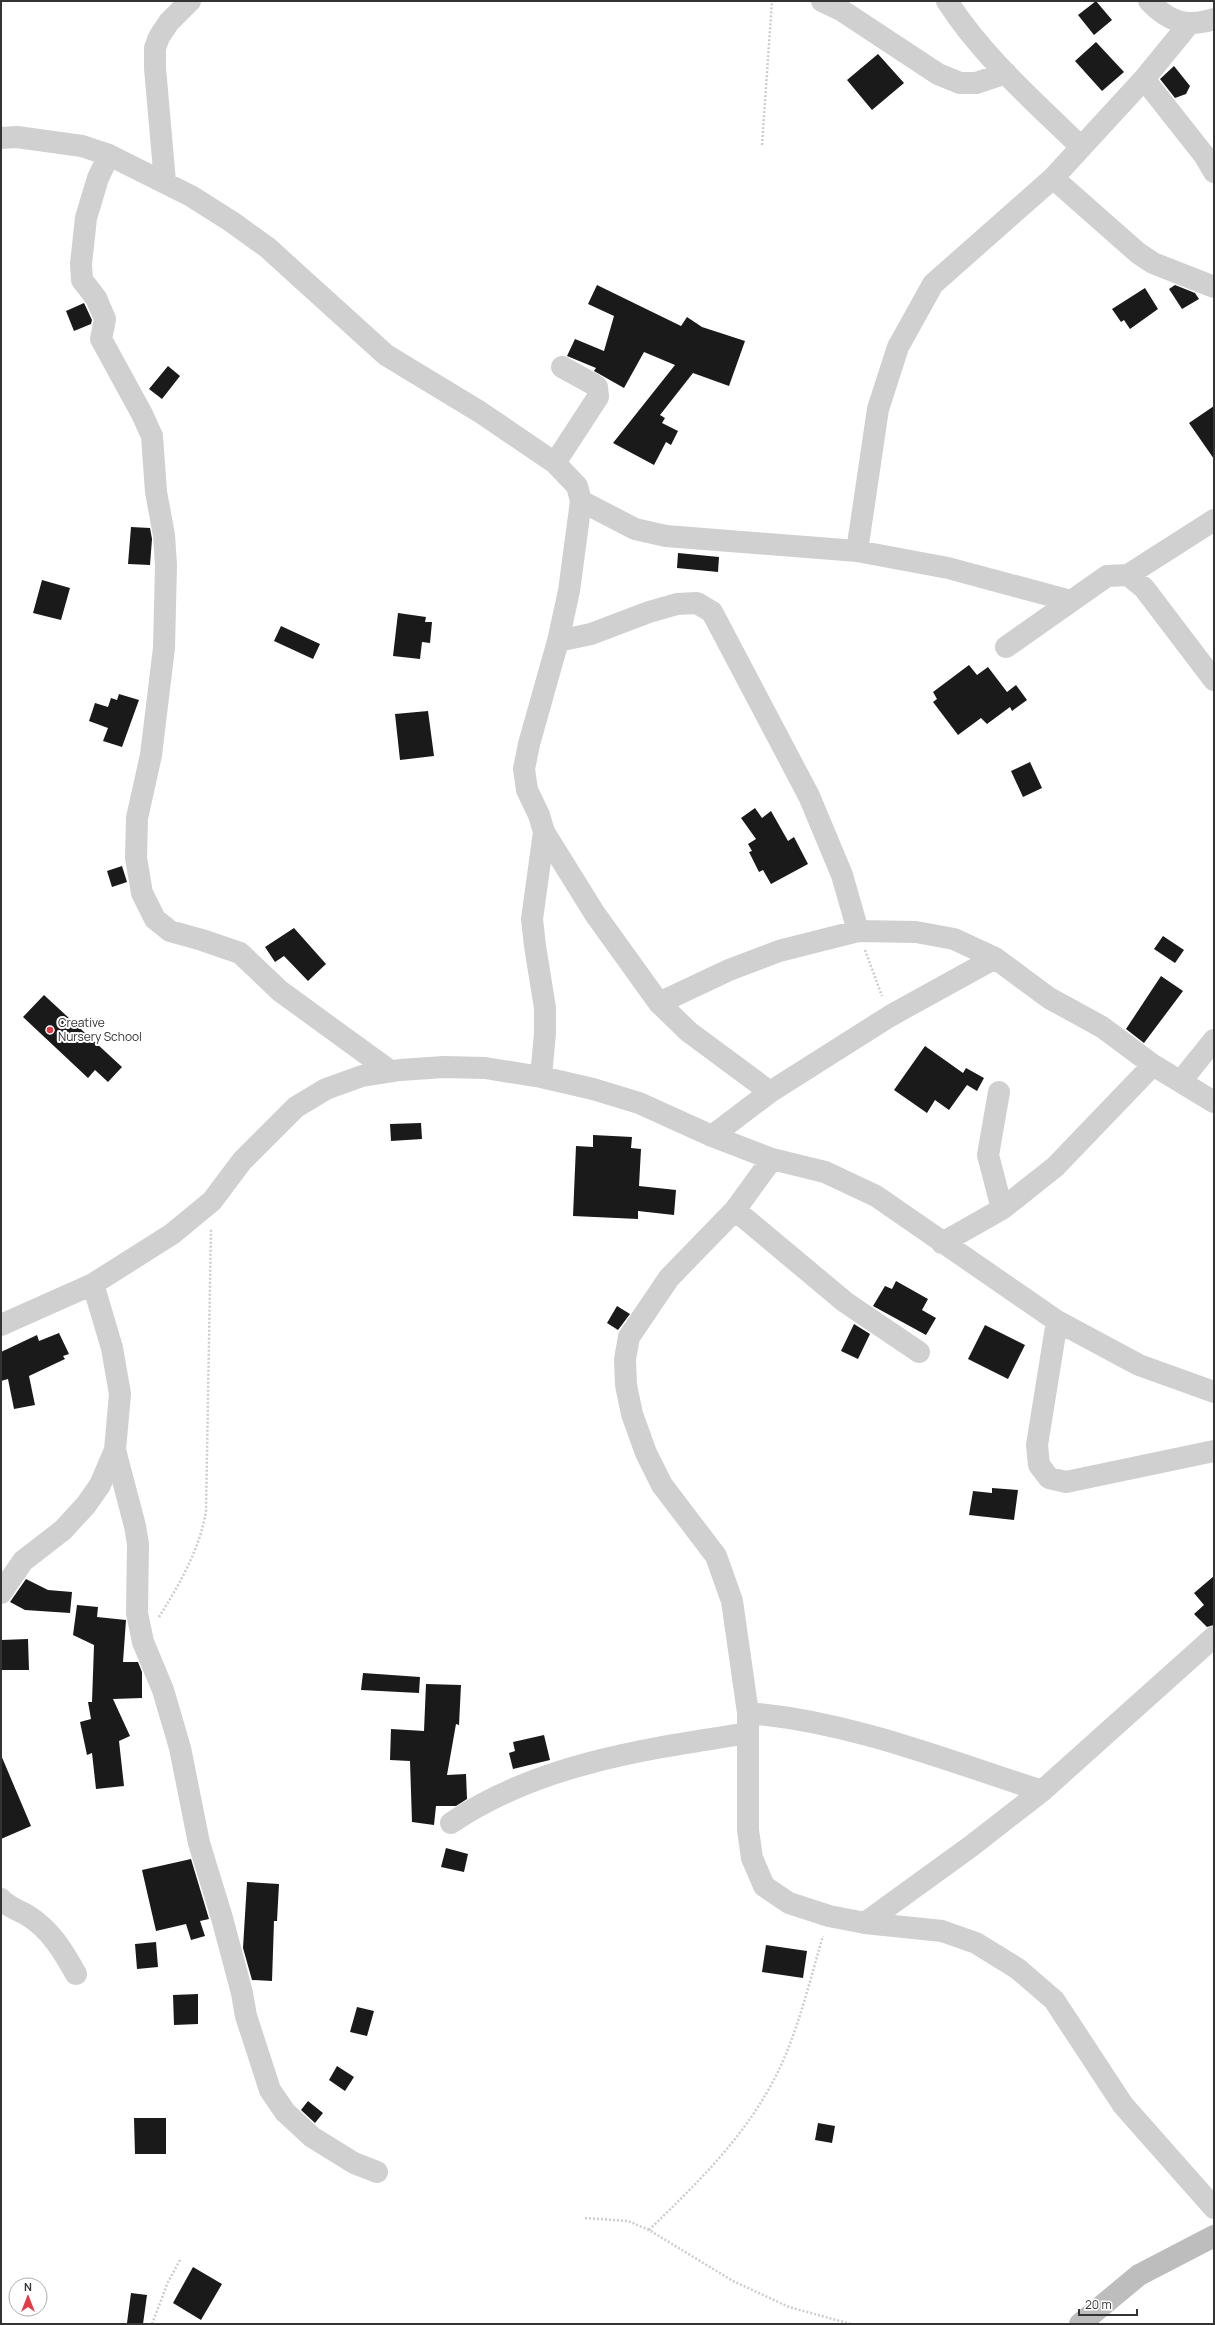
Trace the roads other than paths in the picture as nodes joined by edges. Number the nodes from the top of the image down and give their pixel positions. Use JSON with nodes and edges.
{"nodes":[{"id":1,"x":190,"y":1,"type":"edge"},
{"id":2,"x":947,"y":1,"type":"edge"},
{"id":3,"x":1150,"y":1,"type":"edge"},
{"id":4,"x":836,"y":4,"type":"edge"},
{"id":5,"x":1214,"y":19,"type":"edge"},
{"id":6,"x":1188,"y":24,"type":"junction"},
{"id":7,"x":1006,"y":73,"type":"junction"},
{"id":8,"x":1144,"y":79,"type":"junction"},
{"id":9,"x":1,"y":138,"type":"edge"},
{"id":10,"x":1081,"y":147,"type":"junction"},
{"id":11,"x":109,"y":155,"type":"junction"},
{"id":12,"x":1211,"y":159,"type":"edge"},
{"id":13,"x":1053,"y":178,"type":"junction"},
{"id":14,"x":165,"y":182,"type":"junction"},
{"id":15,"x":1214,"y":287,"type":"edge"},
{"id":16,"x":562,"y":367,"type":"dead end"},
{"id":17,"x":555,"y":463,"type":"junction"},
{"id":18,"x":581,"y":502,"type":"junction"},
{"id":19,"x":1214,"y":520,"type":"edge"},
{"id":20,"x":858,"y":551,"type":"junction"},
{"id":21,"x":1128,"y":575,"type":"junction"},
{"id":22,"x":1071,"y":601,"type":"junction"},
{"id":23,"x":558,"y":641,"type":"junction"},
{"id":24,"x":1006,"y":647,"type":"dead end"},
{"id":25,"x":1214,"y":680,"type":"edge"},
{"id":26,"x":544,"y":832,"type":"junction"},
{"id":27,"x":858,"y":931,"type":"junction"},
{"id":28,"x":994,"y":958,"type":"junction"},
{"id":29,"x":659,"y":1003,"type":"junction"},
{"id":30,"x":1214,"y":1040,"type":"edge"},
{"id":31,"x":1153,"y":1065,"type":"junction"},
{"id":32,"x":390,"y":1071,"type":"junction"},
{"id":33,"x":541,"y":1077,"type":"junction"},
{"id":34,"x":1181,"y":1081,"type":"junction"},
{"id":35,"x":770,"y":1092,"type":"junction"},
{"id":36,"x":999,"y":1092,"type":"dead end"},
{"id":37,"x":1214,"y":1102,"type":"edge"},
{"id":38,"x":712,"y":1136,"type":"junction"},
{"id":39,"x":772,"y":1158,"type":"junction"},
{"id":40,"x":1002,"y":1209,"type":"junction"},
{"id":41,"x":735,"y":1210,"type":"junction"},
{"id":42,"x":942,"y":1243,"type":"junction"},
{"id":43,"x":93,"y":1284,"type":"junction"},
{"id":44,"x":1057,"y":1321,"type":"junction"},
{"id":45,"x":1,"y":1325,"type":"edge"},
{"id":46,"x":920,"y":1352,"type":"dead end"},
{"id":47,"x":1214,"y":1392,"type":"edge"},
{"id":48,"x":116,"y":1450,"type":"junction"},
{"id":49,"x":1214,"y":1451,"type":"edge"},
{"id":50,"x":1,"y":1593,"type":"edge"},
{"id":51,"x":1214,"y":1637,"type":"edge"},
{"id":52,"x":748,"y":1723,"type":"junction"},
{"id":53,"x":1042,"y":1791,"type":"junction"},
{"id":54,"x":451,"y":1823,"type":"dead end"},
{"id":55,"x":1,"y":1899,"type":"edge"},
{"id":56,"x":865,"y":1924,"type":"junction"},
{"id":57,"x":76,"y":1974,"type":"dead end"},
{"id":58,"x":377,"y":2172,"type":"dead end"},
{"id":59,"x":1214,"y":2208,"type":"edge"},
{"id":60,"x":1214,"y":2236,"type":"edge"},
{"id":61,"x":1080,"y":2324,"type":"edge"}],
"edges":[{"from":1,"to":14,"type":"street"},
{"from":2,"to":7,"type":"street"},
{"from":3,"to":6,"type":"street"},
{"from":4,"to":7,"type":"street"},
{"from":5,"to":6,"type":"street"},
{"from":6,"to":8,"type":"street"},
{"from":7,"to":10,"type":"street"},
{"from":8,"to":10,"type":"street"},
{"from":8,"to":12,"type":"street"},
{"from":9,"to":11,"type":"street"},
{"from":10,"to":13,"type":"street"},
{"from":11,"to":14,"type":"street"},
{"from":11,"to":32,"type":"street"},
{"from":13,"to":15,"type":"street"},
{"from":13,"to":20,"type":"street"},
{"from":14,"to":17,"type":"street"},
{"from":16,"to":17,"type":"street"},
{"from":17,"to":18,"type":"street"},
{"from":18,"to":20,"type":"street"},
{"from":18,"to":23,"type":"street"},
{"from":19,"to":21,"type":"street"},
{"from":20,"to":22,"type":"street"},
{"from":21,"to":22,"type":"street"},
{"from":21,"to":25,"type":"street"},
{"from":22,"to":24,"type":"street"},
{"from":23,"to":26,"type":"street"},
{"from":23,"to":27,"type":"street"},
{"from":26,"to":29,"type":"street"},
{"from":26,"to":33,"type":"street"},
{"from":27,"to":28,"type":"street"},
{"from":27,"to":29,"type":"street"},
{"from":28,"to":31,"type":"street"},
{"from":28,"to":35,"type":"street"},
{"from":29,"to":35,"type":"street"},
{"from":30,"to":34,"type":"street"},
{"from":31,"to":34,"type":"street"},
{"from":31,"to":40,"type":"street"},
{"from":32,"to":33,"type":"street"},
{"from":32,"to":43,"type":"street"},
{"from":33,"to":38,"type":"street"},
{"from":34,"to":37,"type":"street"},
{"from":35,"to":38,"type":"street"},
{"from":36,"to":40,"type":"street"},
{"from":38,"to":39,"type":"street"},
{"from":39,"to":41,"type":"street"},
{"from":39,"to":42,"type":"street"},
{"from":40,"to":42,"type":"street"},
{"from":41,"to":46,"type":"street"},
{"from":41,"to":52,"type":"street"},
{"from":42,"to":44,"type":"street"},
{"from":43,"to":45,"type":"street"},
{"from":43,"to":48,"type":"street"},
{"from":44,"to":47,"type":"street"},
{"from":44,"to":49,"type":"street"},
{"from":48,"to":50,"type":"street"},
{"from":48,"to":58,"type":"street"},
{"from":51,"to":53,"type":"street"},
{"from":52,"to":53,"type":"street"},
{"from":52,"to":54,"type":"street"},
{"from":52,"to":56,"type":"street"},
{"from":53,"to":56,"type":"street"},
{"from":55,"to":57,"type":"street"},
{"from":56,"to":59,"type":"street"},
{"from":60,"to":61,"type":"street"}]}
